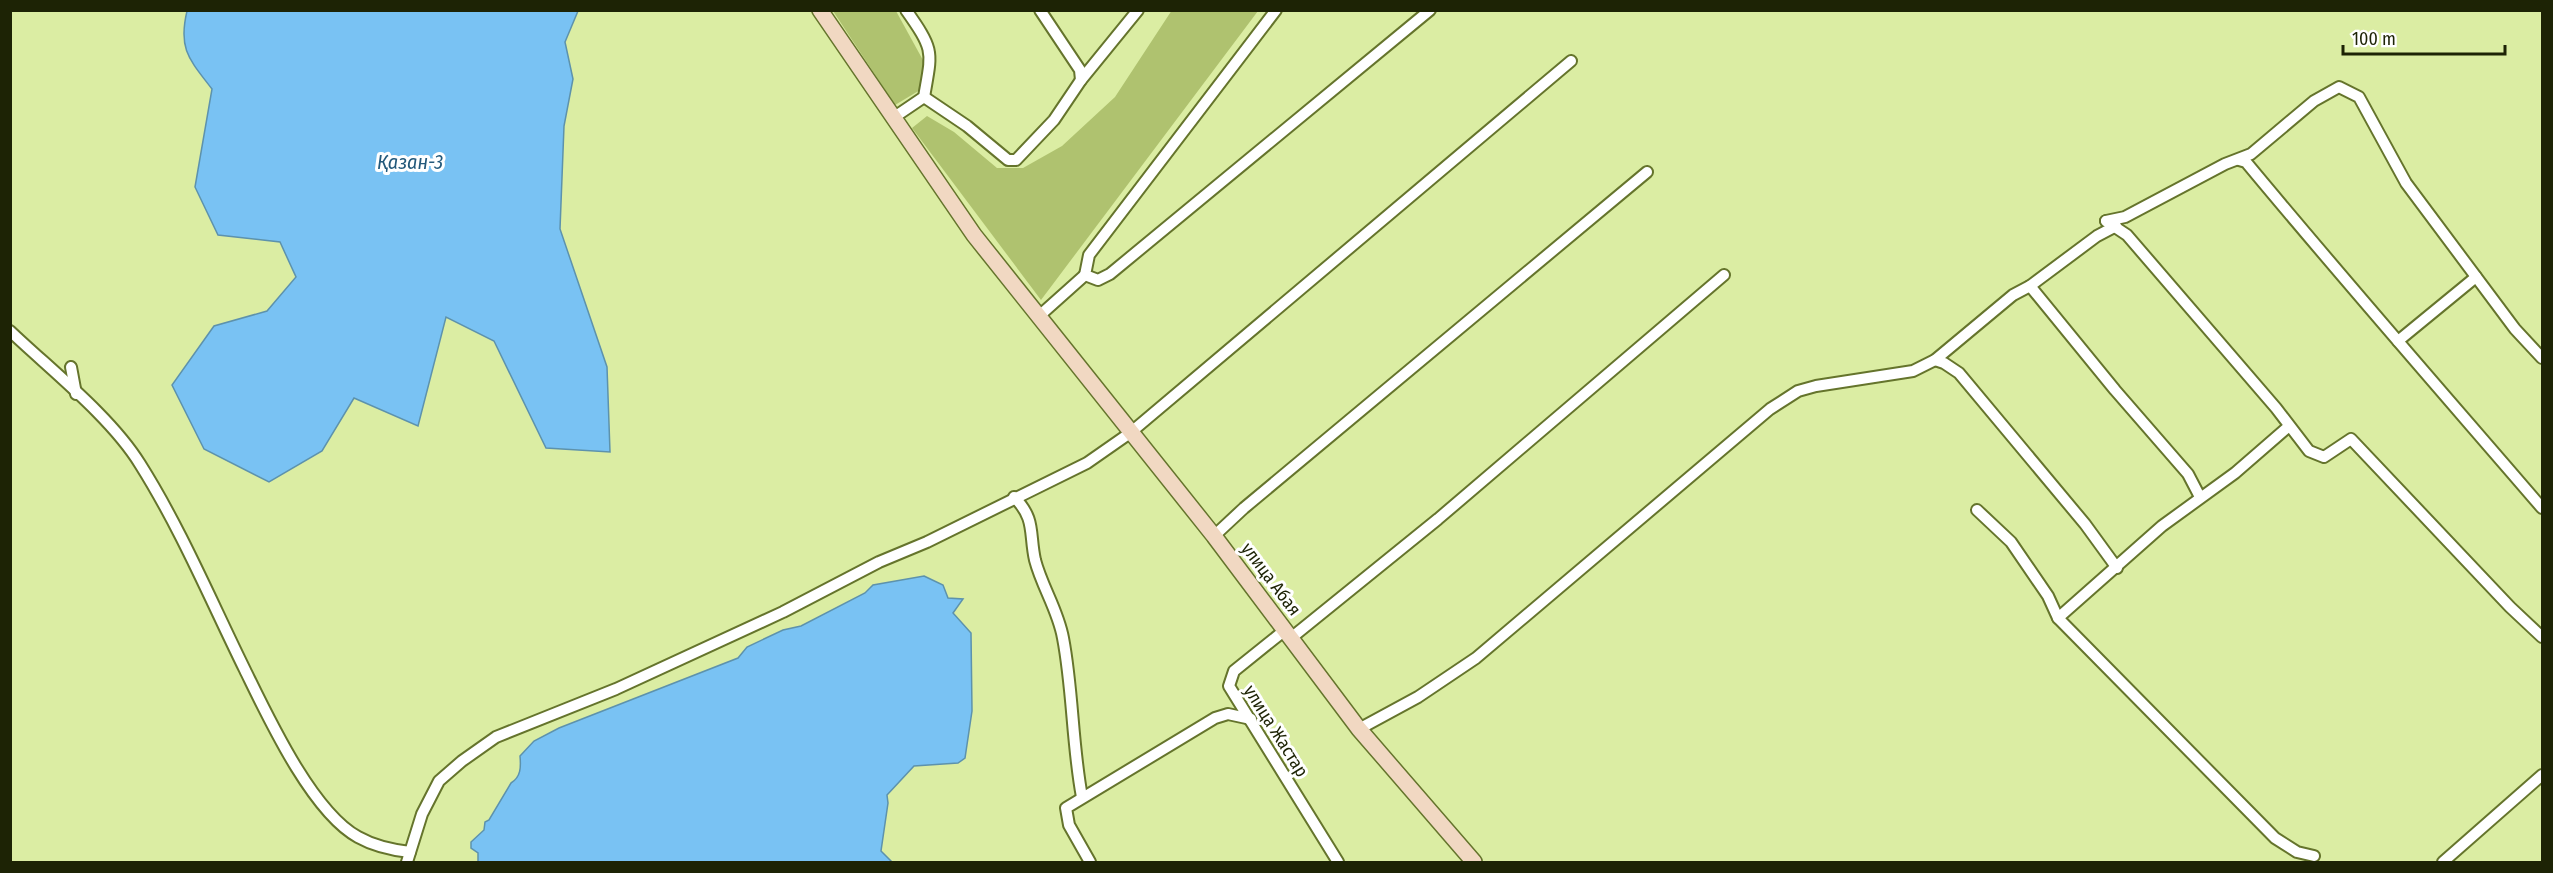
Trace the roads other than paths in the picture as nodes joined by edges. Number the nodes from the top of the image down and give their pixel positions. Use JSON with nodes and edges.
{"nodes":[{"id":1,"x":820,"y":10,"type":"edge"},
{"id":2,"x":906,"y":10,"type":"edge"},
{"id":3,"x":1040,"y":10,"type":"edge"},
{"id":4,"x":1138,"y":10,"type":"edge"},
{"id":5,"x":1276,"y":10,"type":"edge"},
{"id":6,"x":1430,"y":10,"type":"edge"},
{"id":7,"x":1571,"y":61,"type":"dead end"},
{"id":8,"x":1081,"y":80,"type":"junction"},
{"id":9,"x":924,"y":98,"type":"junction"},
{"id":10,"x":892,"y":118,"type":"junction"},
{"id":11,"x":2239,"y":160,"type":"junction"},
{"id":12,"x":1647,"y":172,"type":"dead end"},
{"id":13,"x":2116,"y":226,"type":"junction"},
{"id":14,"x":1085,"y":275,"type":"junction"},
{"id":15,"x":1724,"y":275,"type":"dead end"},
{"id":16,"x":2476,"y":277,"type":"junction"},
{"id":17,"x":2030,"y":286,"type":"junction"},
{"id":18,"x":1038,"y":317,"type":"junction"},
{"id":19,"x":10,"y":331,"type":"edge"},
{"id":20,"x":2398,"y":341,"type":"junction"},
{"id":21,"x":2542,"y":358,"type":"edge"},
{"id":22,"x":1935,"y":360,"type":"junction"},
{"id":23,"x":71,"y":367,"type":"dead end"},
{"id":24,"x":76,"y":394,"type":"junction"},
{"id":25,"x":2288,"y":427,"type":"junction"},
{"id":26,"x":1130,"y":433,"type":"junction"},
{"id":27,"x":1014,"y":497,"type":"junction"},
{"id":28,"x":2200,"y":497,"type":"junction"},
{"id":29,"x":2542,"y":508,"type":"edge"},
{"id":30,"x":1977,"y":510,"type":"dead end"},
{"id":31,"x":1214,"y":536,"type":"junction"},
{"id":32,"x":2117,"y":568,"type":"junction"},
{"id":33,"x":2058,"y":618,"type":"junction"},
{"id":34,"x":1288,"y":634,"type":"junction"},
{"id":35,"x":2542,"y":637,"type":"edge"},
{"id":36,"x":1251,"y":719,"type":"junction"},
{"id":37,"x":1359,"y":729,"type":"junction"},
{"id":38,"x":2542,"y":775,"type":"edge"},
{"id":39,"x":1082,"y":797,"type":"junction"},
{"id":40,"x":2314,"y":856,"type":"dead end"},
{"id":41,"x":409,"y":857,"type":"edge"},
{"id":42,"x":1090,"y":862,"type":"edge"},
{"id":43,"x":1338,"y":862,"type":"edge"},
{"id":44,"x":1473,"y":862,"type":"edge"},
{"id":45,"x":2443,"y":862,"type":"edge"}],
"edges":[{"from":1,"to":10,"type":"main road","name":"улица Абая"},
{"from":2,"to":9,"type":"street"},
{"from":3,"to":8,"type":"street"},
{"from":4,"to":8,"type":"street"},
{"from":5,"to":14,"type":"street"},
{"from":6,"to":14,"type":"street"},
{"from":7,"to":26,"type":"street"},
{"from":8,"to":9,"type":"street"},
{"from":9,"to":10,"type":"street"},
{"from":10,"to":18,"type":"main road","name":"улица Абая"},
{"from":11,"to":13,"type":"street"},
{"from":11,"to":16,"type":"street"},
{"from":11,"to":20,"type":"street"},
{"from":12,"to":31,"type":"street"},
{"from":13,"to":17,"type":"street"},
{"from":13,"to":25,"type":"street"},
{"from":14,"to":18,"type":"street"},
{"from":15,"to":34,"type":"street","name":"улица Жастар"},
{"from":16,"to":20,"type":"street"},
{"from":16,"to":21,"type":"street"},
{"from":17,"to":22,"type":"street"},
{"from":17,"to":28,"type":"street"},
{"from":18,"to":26,"type":"main road","name":"улица Абая"},
{"from":19,"to":24,"type":"street"},
{"from":20,"to":29,"type":"street"},
{"from":22,"to":32,"type":"street"},
{"from":22,"to":37,"type":"street"},
{"from":23,"to":24,"type":"street"},
{"from":24,"to":41,"type":"street"},
{"from":25,"to":28,"type":"street"},
{"from":25,"to":35,"type":"street"},
{"from":26,"to":27,"type":"street"},
{"from":26,"to":31,"type":"main road","name":"улица Абая"},
{"from":27,"to":39,"type":"street"},
{"from":27,"to":41,"type":"street"},
{"from":28,"to":32,"type":"street"},
{"from":30,"to":33,"type":"street"},
{"from":31,"to":34,"type":"main road","name":"улица Абая"},
{"from":32,"to":33,"type":"street"},
{"from":33,"to":40,"type":"street"},
{"from":34,"to":36,"type":"street","name":"улица Жастар"},
{"from":34,"to":37,"type":"main road","name":"улица Абая"},
{"from":36,"to":39,"type":"street"},
{"from":36,"to":43,"type":"street","name":"улица Жастар"},
{"from":37,"to":44,"type":"main road","name":"улица Абая"},
{"from":38,"to":45,"type":"street"},
{"from":39,"to":42,"type":"street"}]}
